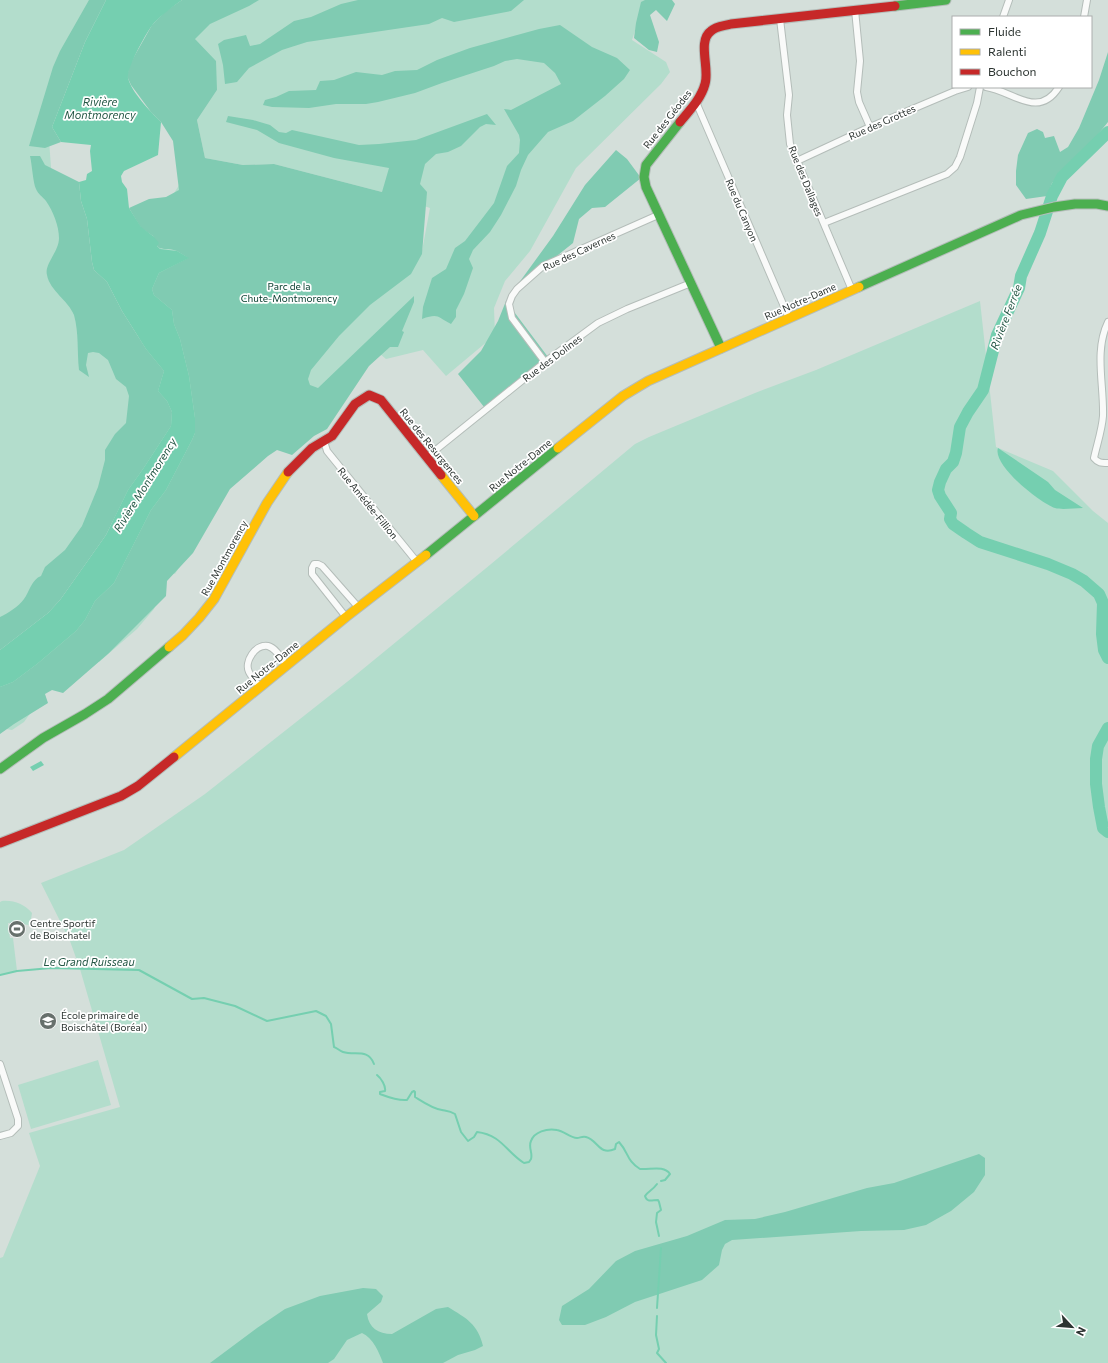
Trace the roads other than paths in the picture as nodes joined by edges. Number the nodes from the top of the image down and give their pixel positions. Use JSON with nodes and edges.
{"nodes":[{"id":1,"x":946,"y":0,"type":"edge"},
{"id":2,"x":1009,"y":0,"type":"edge"},
{"id":3,"x":1087,"y":0,"type":"edge"},
{"id":4,"x":855,"y":10,"type":"junction"},
{"id":5,"x":1003,"y":16,"type":"edge"},
{"id":6,"x":1084,"y":16,"type":"edge"},
{"id":7,"x":780,"y":19,"type":"junction"},
{"id":8,"x":965,"y":88,"type":"edge"},
{"id":9,"x":980,"y":88,"type":"edge"},
{"id":10,"x":989,"y":88,"type":"edge"},
{"id":11,"x":1058,"y":88,"type":"edge"},
{"id":12,"x":696,"y":102,"type":"junction"},
{"id":13,"x":870,"y":127,"type":"junction"},
{"id":14,"x":797,"y":161,"type":"junction"},
{"id":15,"x":1108,"y":206,"type":"edge"},
{"id":16,"x":658,"y":215,"type":"junction"},
{"id":17,"x":824,"y":224,"type":"junction"},
{"id":18,"x":691,"y":283,"type":"junction"},
{"id":19,"x":852,"y":290,"type":"junction"},
{"id":20,"x":789,"y":318,"type":"junction"},
{"id":21,"x":1108,"y":322,"type":"edge"},
{"id":22,"x":721,"y":348,"type":"junction"},
{"id":23,"x":545,"y":362,"type":"junction"},
{"id":24,"x":369,"y":395,"type":"joint"},
{"id":25,"x":324,"y":441,"type":"junction"},
{"id":26,"x":427,"y":458,"type":"junction"},
{"id":27,"x":1105,"y":463,"type":"edge"},
{"id":28,"x":474,"y":516,"type":"junction"},
{"id":29,"x":417,"y":562,"type":"junction"},
{"id":30,"x":359,"y":608,"type":"junction"},
{"id":31,"x":346,"y":617,"type":"junction"},
{"id":32,"x":287,"y":666,"type":"junction"},
{"id":33,"x":260,"y":687,"type":"junction"},
{"id":34,"x":0,"y":769,"type":"edge"},
{"id":35,"x":0,"y":843,"type":"edge"},
{"id":36,"x":0,"y":1064,"type":"edge"},
{"id":37,"x":0,"y":1136,"type":"edge"}],
"edges":[{"from":1,"to":4,"type":"street","name":"Rue des Géodes"},
{"from":2,"to":5,"type":"street"},
{"from":3,"to":6,"type":"street"},
{"from":4,"to":7,"type":"street","name":"Rue des Géodes"},
{"from":4,"to":13,"type":"street"},
{"from":7,"to":12,"type":"street","name":"Rue des Géodes"},
{"from":7,"to":14,"type":"street","name":"Rue des Dallages"},
{"from":8,"to":13,"type":"street","name":"Rue des Grottes"},
{"from":9,"to":17,"type":"street"},
{"from":10,"to":11,"type":"street"},
{"from":12,"to":16,"type":"street","name":"Rue des Géodes"},
{"from":12,"to":20,"type":"street","name":"Rue du Canyon"},
{"from":13,"to":14,"type":"street","name":"Rue des Grottes"},
{"from":14,"to":17,"type":"street","name":"Rue des Dallages"},
{"from":15,"to":19,"type":"street","name":"Rue Notre-Dame"},
{"from":16,"to":18,"type":"street","name":"Rue des Géodes"},
{"from":16,"to":23,"type":"street","name":"Rue des Cavernes"},
{"from":17,"to":19,"type":"street","name":"Rue des Dallages"},
{"from":18,"to":22,"type":"street","name":"Rue des Géodes"},
{"from":18,"to":23,"type":"street","name":"Rue des Dolines"},
{"from":19,"to":20,"type":"street","name":"Rue Notre-Dame"},
{"from":20,"to":22,"type":"street","name":"Rue Notre-Dame"},
{"from":21,"to":27,"type":"street"},
{"from":22,"to":28,"type":"street","name":"Rue Notre-Dame"},
{"from":23,"to":26,"type":"street","name":"Rue des Dolines"},
{"from":24,"to":25,"type":"street","name":"Rue Montmorency"},
{"from":24,"to":26,"type":"street","name":"Rue des Resurgences"},
{"from":25,"to":29,"type":"street","name":"Rue Amédée-Fillion"},
{"from":25,"to":34,"type":"street","name":"Rue Montmorency"},
{"from":26,"to":28,"type":"street","name":"Rue des Resurgences"},
{"from":28,"to":29,"type":"street","name":"Rue Notre-Dame"},
{"from":29,"to":30,"type":"street","name":"Rue Notre-Dame"},
{"from":30,"to":31,"type":"street","name":"Rue Notre-Dame"},
{"from":30,"to":31,"type":"street"},
{"from":31,"to":32,"type":"street","name":"Rue Notre-Dame"},
{"from":32,"to":33,"type":"street","name":"Rue Notre-Dame"},
{"from":32,"to":33,"type":"street"},
{"from":33,"to":35,"type":"street","name":"Rue Notre-Dame"},
{"from":36,"to":37,"type":"street"}]}
